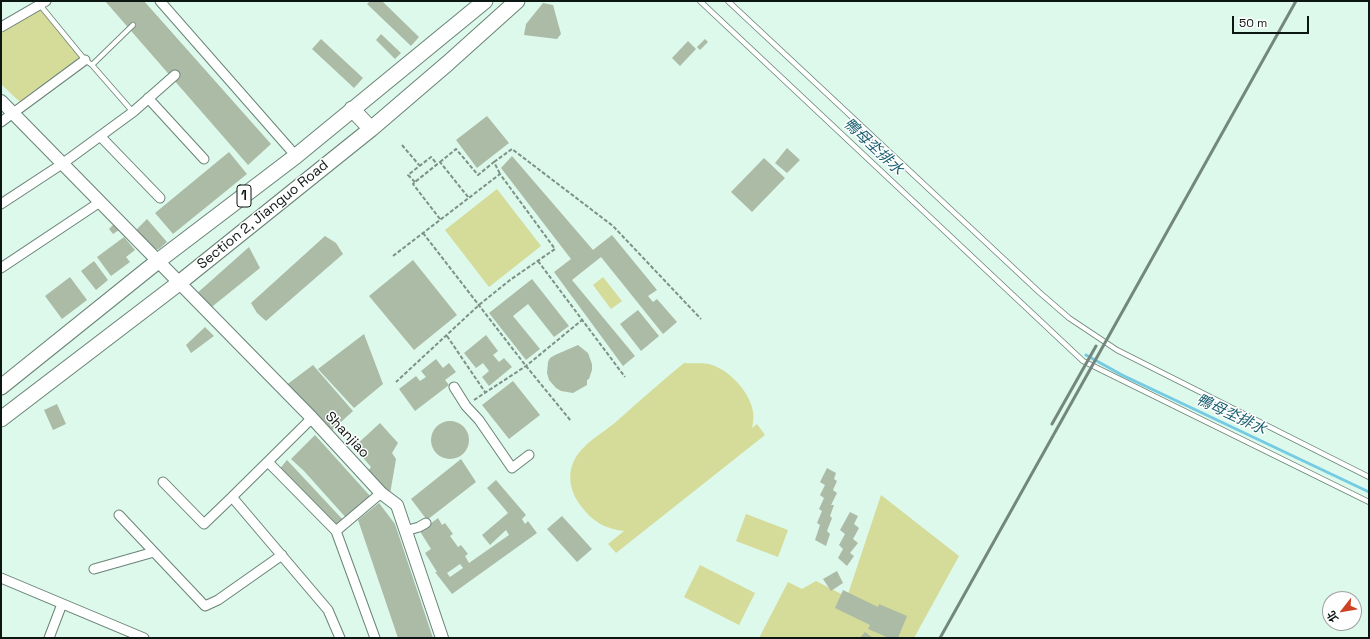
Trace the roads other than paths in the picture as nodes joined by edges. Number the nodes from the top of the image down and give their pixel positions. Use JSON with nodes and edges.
{"nodes":[{"id":1,"x":160,"y":1,"type":"edge"},
{"id":2,"x":485,"y":1,"type":"edge"},
{"id":3,"x":517,"y":1,"type":"edge"},
{"id":4,"x":700,"y":1,"type":"edge"},
{"id":5,"x":728,"y":1,"type":"edge"},
{"id":6,"x":42,"y":3,"type":"edge"},
{"id":7,"x":133,"y":25,"type":"dead end"},
{"id":8,"x":1,"y":27,"type":"edge"},
{"id":9,"x":88,"y":62,"type":"junction"},
{"id":10,"x":175,"y":75,"type":"dead end"},
{"id":11,"x":148,"y":98,"type":"junction"},
{"id":12,"x":1,"y":101,"type":"edge"},
{"id":13,"x":352,"y":109,"type":"junction"},
{"id":14,"x":133,"y":112,"type":"junction"},
{"id":15,"x":13,"y":114,"type":"junction"},
{"id":16,"x":1,"y":122,"type":"edge"},
{"id":17,"x":371,"y":129,"type":"junction"},
{"id":18,"x":100,"y":136,"type":"junction"},
{"id":19,"x":296,"y":156,"type":"junction"},
{"id":20,"x":204,"y":159,"type":"dead end"},
{"id":21,"x":62,"y":164,"type":"junction"},
{"id":22,"x":160,"y":198,"type":"dead end"},
{"id":23,"x":100,"y":202,"type":"junction"},
{"id":24,"x":1,"y":204,"type":"edge"},
{"id":25,"x":158,"y":261,"type":"junction"},
{"id":26,"x":1,"y":268,"type":"edge"},
{"id":27,"x":179,"y":283,"type":"junction"},
{"id":28,"x":1,"y":387,"type":"edge"},
{"id":29,"x":454,"y":387,"type":"dead end"},
{"id":30,"x":312,"y":418,"type":"junction"},
{"id":31,"x":1,"y":419,"type":"edge"},
{"id":32,"x":529,"y":455,"type":"dead end"},
{"id":33,"x":268,"y":462,"type":"junction"},
{"id":34,"x":1369,"y":477,"type":"edge"},
{"id":35,"x":163,"y":482,"type":"dead end"},
{"id":36,"x":381,"y":494,"type":"junction"},
{"id":37,"x":232,"y":497,"type":"junction"},
{"id":38,"x":1369,"y":502,"type":"edge"},
{"id":39,"x":119,"y":515,"type":"dead end"},
{"id":40,"x":426,"y":523,"type":"dead end"},
{"id":41,"x":336,"y":531,"type":"junction"},
{"id":42,"x":405,"y":531,"type":"junction"},
{"id":43,"x":154,"y":552,"type":"junction"},
{"id":44,"x":282,"y":555,"type":"junction"},
{"id":45,"x":94,"y":569,"type":"dead end"},
{"id":46,"x":1,"y":578,"type":"edge"},
{"id":47,"x":62,"y":604,"type":"junction"},
{"id":48,"x":49,"y":638,"type":"edge"},
{"id":49,"x":144,"y":638,"type":"edge"},
{"id":50,"x":340,"y":638,"type":"edge"},
{"id":51,"x":376,"y":638,"type":"edge"},
{"id":52,"x":442,"y":638,"type":"edge"}],
"edges":[{"from":1,"to":19,"type":"street"},
{"from":2,"to":13,"type":"main road","name":"Section 2, Jianguo Road","number":"1"},
{"from":3,"to":17,"type":"main road","name":"Section 2, Jianguo Road","number":"1"},
{"from":4,"to":38,"type":"lane"},
{"from":5,"to":34,"type":"lane"},
{"from":6,"to":8,"type":"street"},
{"from":6,"to":9,"type":"lane"},
{"from":7,"to":9,"type":"lane"},
{"from":9,"to":14,"type":"lane"},
{"from":9,"to":15,"type":"street"},
{"from":10,"to":11,"type":"street"},
{"from":11,"to":14,"type":"street"},
{"from":11,"to":20,"type":"street"},
{"from":12,"to":15,"type":"street","name":"Shanjiao"},
{"from":13,"to":17,"type":"main road"},
{"from":13,"to":19,"type":"main road","name":"Section 2, Jianguo Road","number":"1"},
{"from":14,"to":18,"type":"street"},
{"from":15,"to":16,"type":"street"},
{"from":15,"to":21,"type":"street","name":"Shanjiao"},
{"from":17,"to":27,"type":"main road","name":"Section 2, Jianguo Road","number":"1"},
{"from":18,"to":21,"type":"street"},
{"from":18,"to":22,"type":"street"},
{"from":19,"to":25,"type":"main road","name":"Section 2, Jianguo Road","number":"1"},
{"from":21,"to":23,"type":"street","name":"Shanjiao"},
{"from":21,"to":24,"type":"street"},
{"from":23,"to":25,"type":"street","name":"Shanjiao"},
{"from":23,"to":26,"type":"street"},
{"from":25,"to":27,"type":"street","name":"Shanjiao"},
{"from":25,"to":28,"type":"main road","name":"Section 2, Jianguo Road","number":"1"},
{"from":27,"to":30,"type":"street","name":"Shanjiao"},
{"from":27,"to":31,"type":"main road","name":"Section 2, Jianguo Road","number":"1"},
{"from":29,"to":32,"type":"street"},
{"from":30,"to":33,"type":"street"},
{"from":30,"to":36,"type":"street","name":"Shanjiao"},
{"from":33,"to":37,"type":"street"},
{"from":33,"to":41,"type":"street"},
{"from":35,"to":37,"type":"street"},
{"from":36,"to":41,"type":"street"},
{"from":36,"to":42,"type":"street","name":"Shanjiao"},
{"from":37,"to":44,"type":"street"},
{"from":39,"to":43,"type":"street"},
{"from":40,"to":42,"type":"street"},
{"from":41,"to":51,"type":"street"},
{"from":42,"to":52,"type":"street","name":"Shanjiao"},
{"from":43,"to":44,"type":"street"},
{"from":43,"to":45,"type":"street"},
{"from":44,"to":50,"type":"street"},
{"from":46,"to":47,"type":"street"},
{"from":47,"to":48,"type":"street"},
{"from":47,"to":49,"type":"street"}]}
